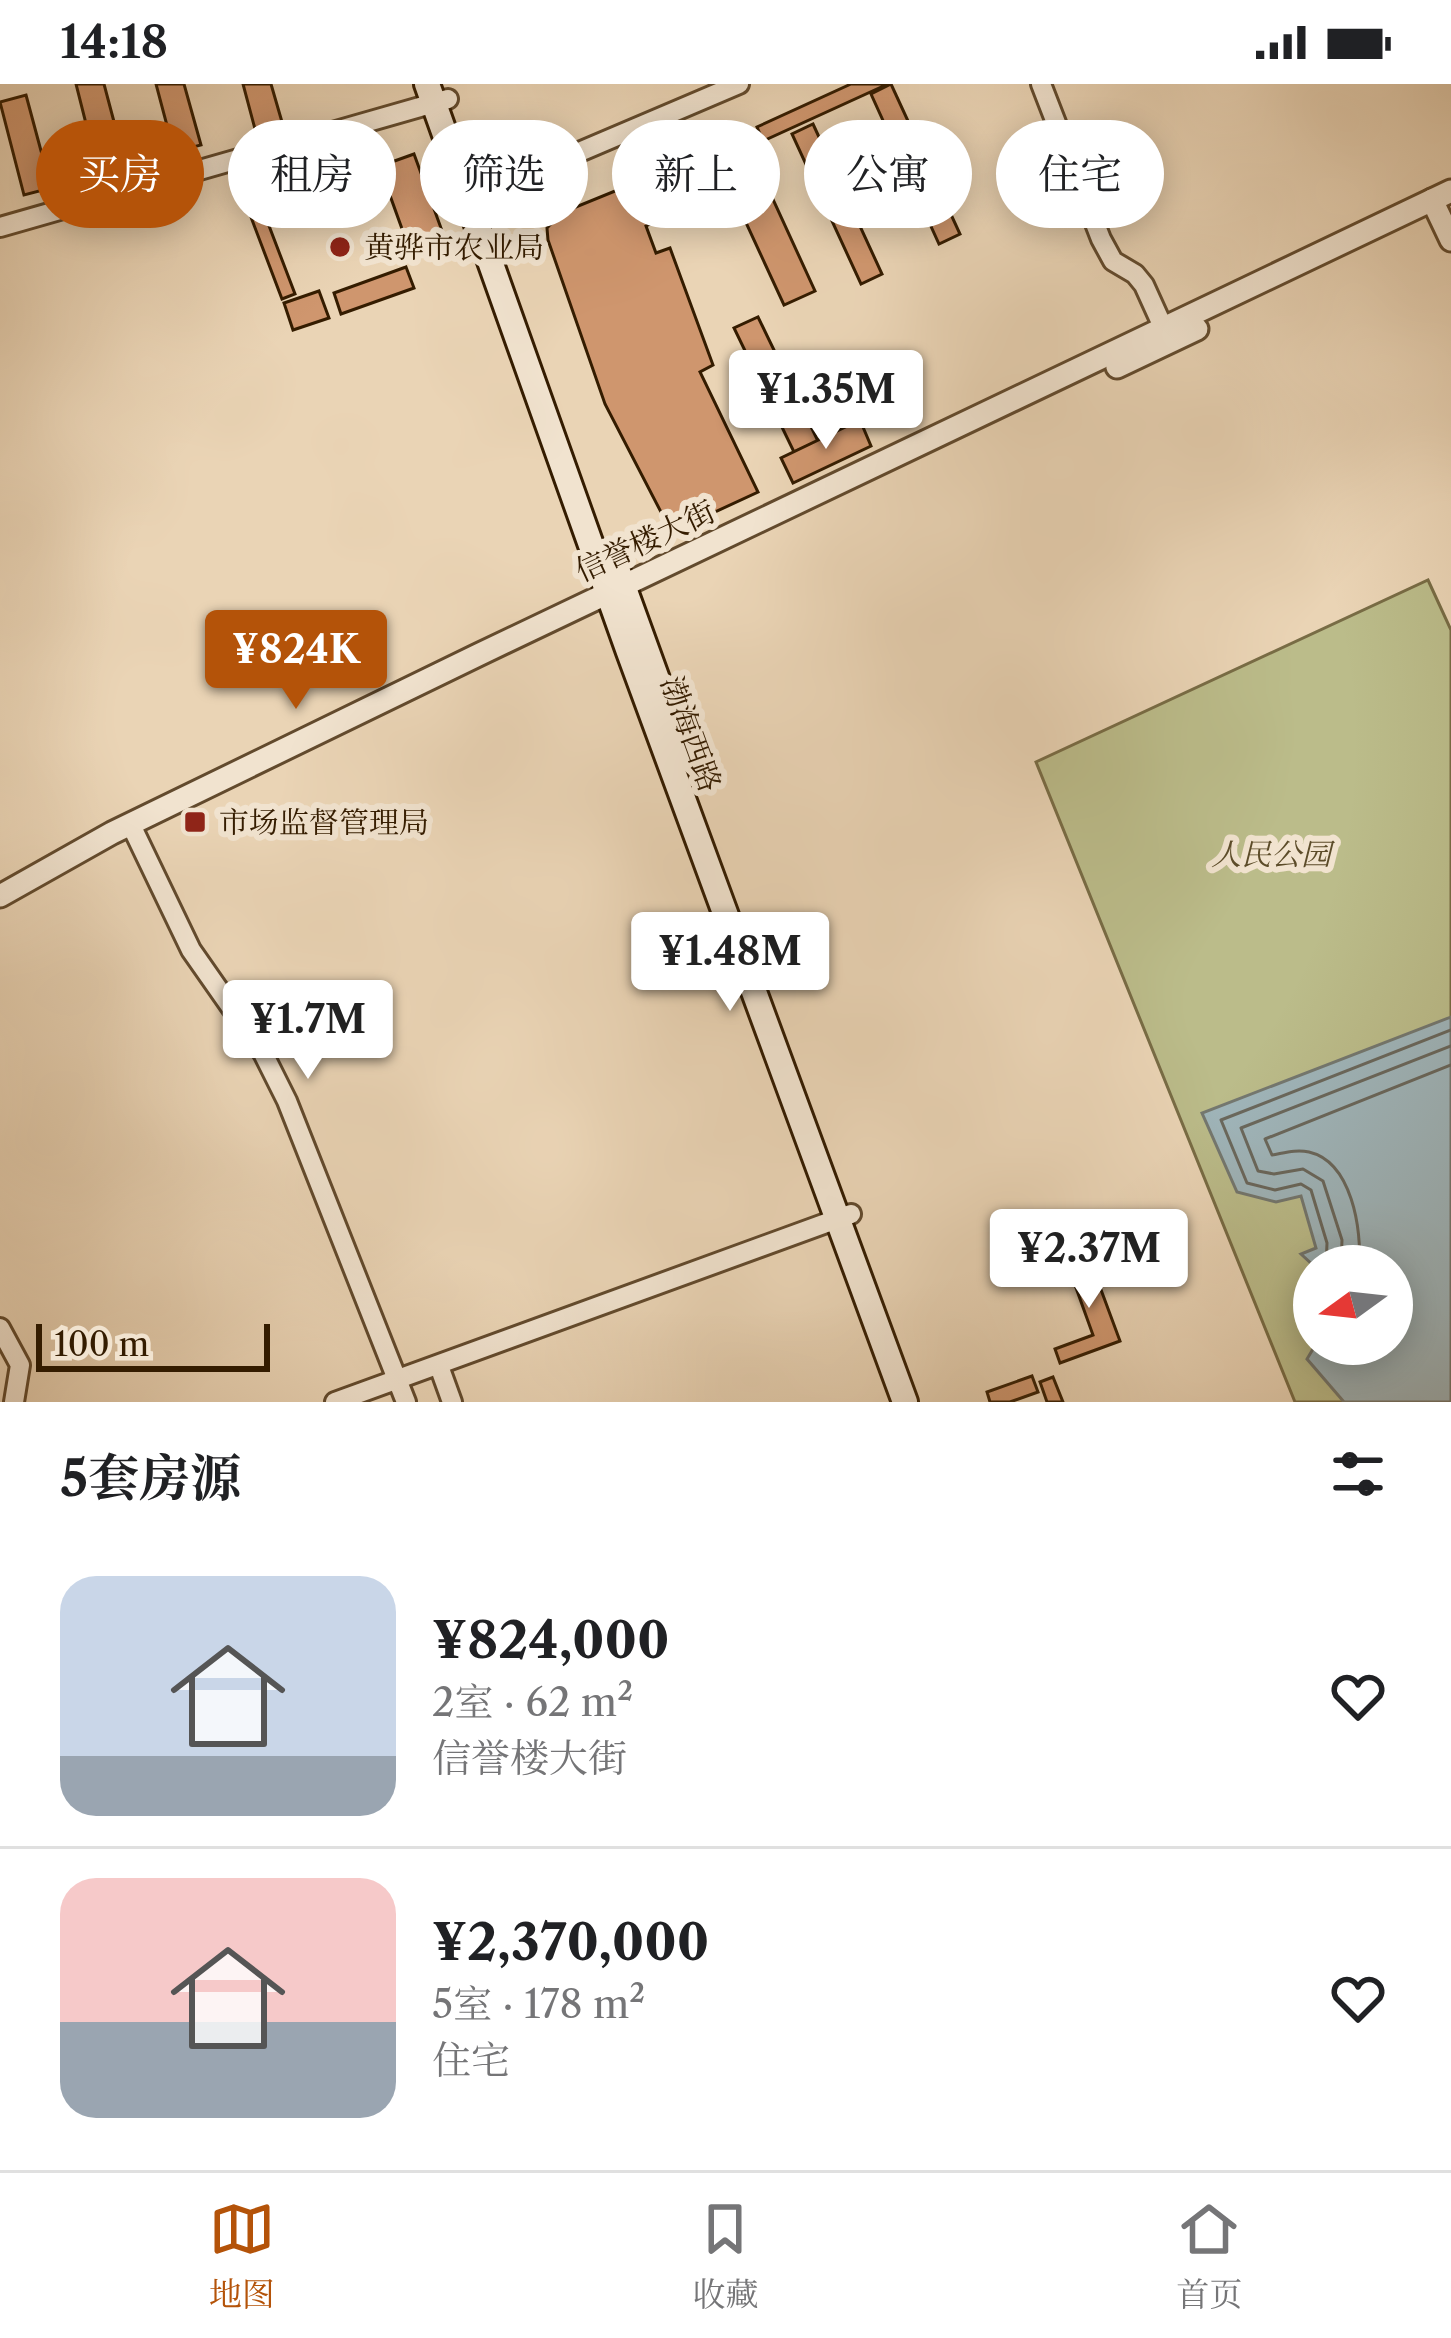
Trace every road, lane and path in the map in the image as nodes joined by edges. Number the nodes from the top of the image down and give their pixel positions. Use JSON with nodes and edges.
{"nodes":[{"id":1,"x":739,"y":84,"type":"edge"},
{"id":2,"x":1041,"y":84,"type":"edge"},
{"id":3,"x":438,"y":92,"type":"edge"},
{"id":4,"x":588,"y":148,"type":"edge"},
{"id":5,"x":1443,"y":202,"type":"edge"},
{"id":6,"x":0,"y":227,"type":"edge"},
{"id":7,"x":486,"y":228,"type":"edge"},
{"id":8,"x":1451,"y":240,"type":"edge"},
{"id":9,"x":1167,"y":336,"type":"junction"},
{"id":10,"x":617,"y":595,"type":"junction"},
{"id":11,"x":133,"y":830,"type":"junction"},
{"id":12,"x":0,"y":896,"type":"edge"},
{"id":13,"x":0,"y":907,"type":"edge"},
{"id":14,"x":844,"y":1216,"type":"junction"},
{"id":15,"x":0,"y":1328,"type":"edge"},
{"id":16,"x":439,"y":1366,"type":"junction"},
{"id":17,"x":397,"y":1381,"type":"junction"},
{"id":18,"x":14,"y":1402,"type":"edge"},
{"id":19,"x":335,"y":1402,"type":"edge"},
{"id":20,"x":406,"y":1402,"type":"edge"},
{"id":21,"x":452,"y":1402,"type":"edge"},
{"id":22,"x":905,"y":1402,"type":"edge"},
{"id":23,"x":920,"y":1402,"type":"edge"}],
"edges":[{"from":1,"to":4,"type":"street"},
{"from":2,"to":9,"type":"street"},
{"from":3,"to":6,"type":"street"},
{"from":5,"to":8,"type":"street"},
{"from":5,"to":9,"type":"street","name":"信誉楼大街"},
{"from":7,"to":10,"type":"main road","name":"渤海西路"},
{"from":9,"to":10,"type":"street","name":"信誉楼大街"},
{"from":10,"to":11,"type":"street","name":"信誉楼大街"},
{"from":10,"to":14,"type":"main road","name":"渤海西路"},
{"from":11,"to":12,"type":"street","name":"信誉楼大街"},
{"from":11,"to":13,"type":"street","name":"信誉楼大街"},
{"from":11,"to":17,"type":"street"},
{"from":14,"to":16,"type":"street"},
{"from":14,"to":22,"type":"main road","name":"渤海西路"},
{"from":14,"to":23,"type":"main road","name":"渤海西路"},
{"from":15,"to":18,"type":"street"},
{"from":16,"to":17,"type":"street"},
{"from":16,"to":21,"type":"street"},
{"from":17,"to":19,"type":"street"},
{"from":17,"to":20,"type":"street"}]}
